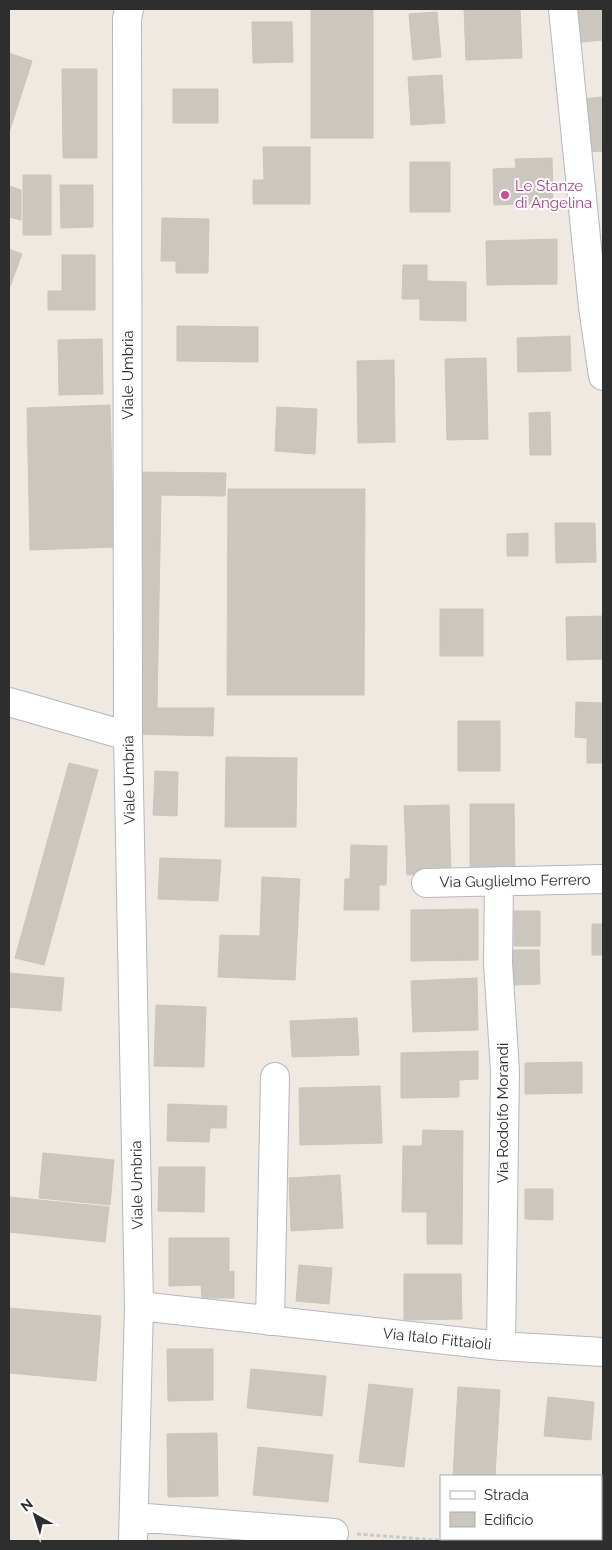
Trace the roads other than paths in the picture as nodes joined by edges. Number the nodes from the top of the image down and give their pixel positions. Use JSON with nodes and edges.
{"nodes":[{"id":1,"x":562,"y":9,"type":"edge"},
{"id":2,"x":125,"y":12,"type":"edge"},
{"id":3,"x":603,"y":376,"type":"edge"},
{"id":4,"x":9,"y":702,"type":"edge"},
{"id":5,"x":128,"y":736,"type":"junction"},
{"id":6,"x":603,"y":879,"type":"edge"},
{"id":7,"x":499,"y":881,"type":"junction"},
{"id":8,"x":426,"y":882,"type":"dead end"},
{"id":9,"x":275,"y":1077,"type":"dead end"},
{"id":10,"x":139,"y":1306,"type":"junction"},
{"id":11,"x":270,"y":1321,"type":"junction"},
{"id":12,"x":501,"y":1346,"type":"junction"},
{"id":13,"x":603,"y":1352,"type":"edge"},
{"id":14,"x":133,"y":1529,"type":"edge"},
{"id":15,"x":334,"y":1533,"type":"road end"}],
"edges":[{"from":1,"to":3,"type":"street"},
{"from":2,"to":5,"type":"street","name":"Viale Umbria"},
{"from":4,"to":5,"type":"street"},
{"from":5,"to":10,"type":"street","name":"Viale Umbria"},
{"from":6,"to":7,"type":"street","name":"Via Guglielmo Ferrero"},
{"from":7,"to":8,"type":"street","name":"Via Guglielmo Ferrero"},
{"from":7,"to":12,"type":"street","name":"Via Rodolfo Morandi"},
{"from":9,"to":11,"type":"street"},
{"from":10,"to":11,"type":"street","name":"Via Italo Fittaioli"},
{"from":10,"to":14,"type":"street","name":"Viale Umbria"},
{"from":11,"to":12,"type":"street","name":"Via Italo Fittaioli"},
{"from":12,"to":13,"type":"street","name":"Via Italo Fittaioli"},
{"from":14,"to":15,"type":"street"}]}
